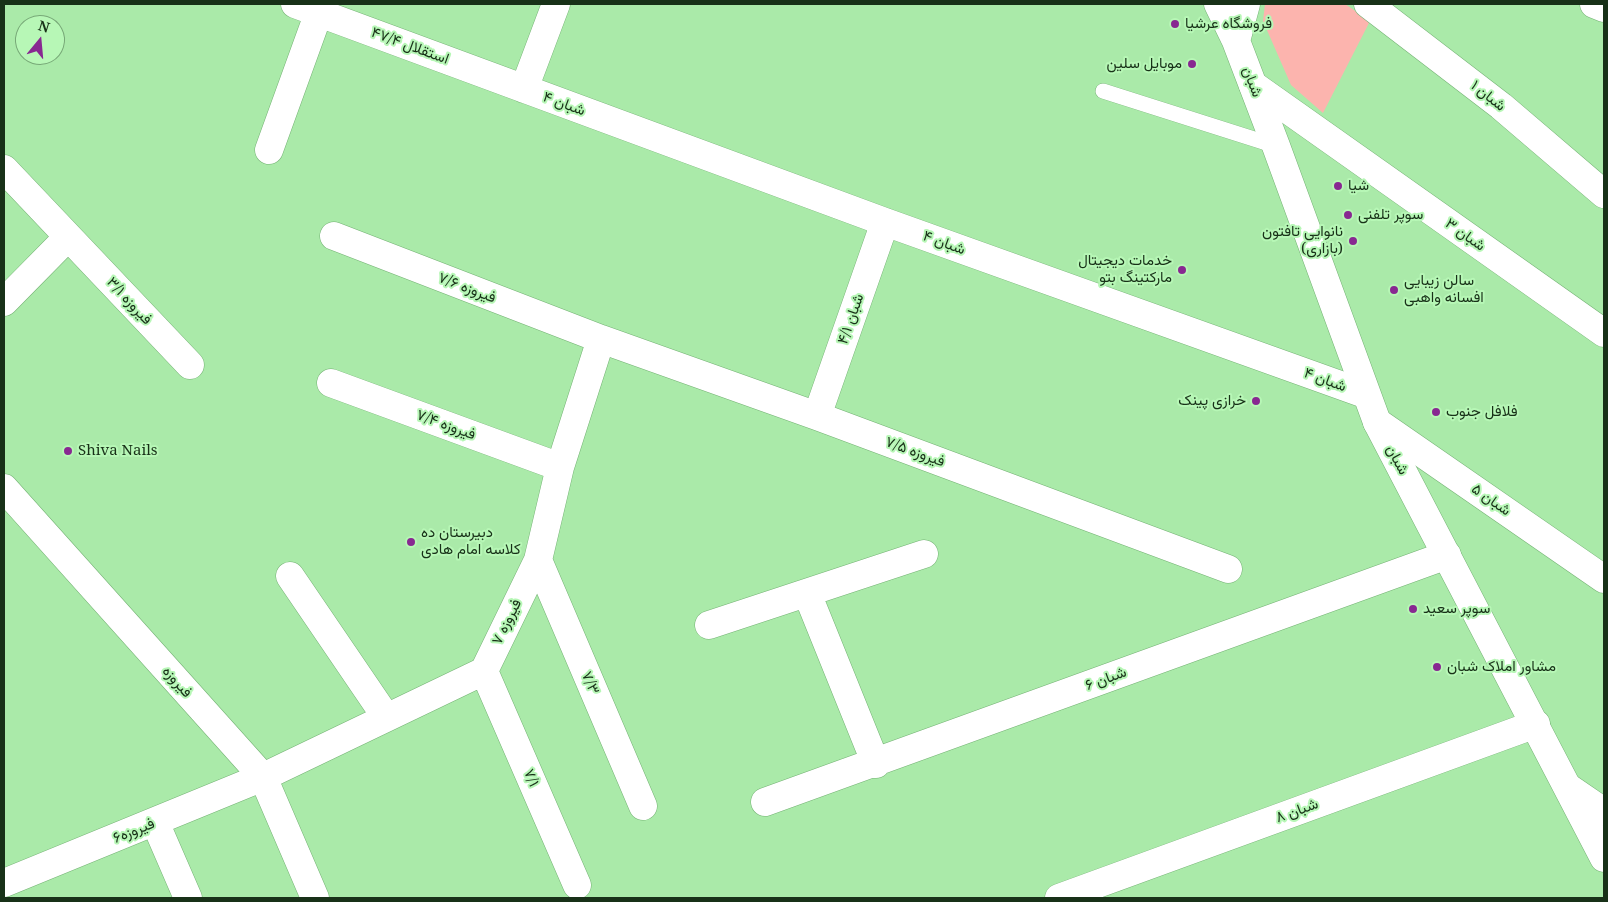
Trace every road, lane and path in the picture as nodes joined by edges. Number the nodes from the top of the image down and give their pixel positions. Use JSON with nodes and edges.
{"nodes":[{"id":1,"x":556,"y":4,"type":"edge"},
{"id":2,"x":1218,"y":4,"type":"edge"},
{"id":3,"x":1246,"y":4,"type":"edge"},
{"id":4,"x":1368,"y":4,"type":"edge"},
{"id":5,"x":1594,"y":4,"type":"edge"},
{"id":6,"x":307,"y":8,"type":"edge"},
{"id":7,"x":1604,"y":8,"type":"edge"},
{"id":8,"x":1236,"y":41,"type":"junction"},
{"id":9,"x":1253,"y":85,"type":"junction"},
{"id":10,"x":524,"y":89,"type":"junction"},
{"id":11,"x":1102,"y":91,"type":"dead end"},
{"id":12,"x":1276,"y":146,"type":"junction"},
{"id":13,"x":269,"y":150,"type":"dead end"},
{"id":14,"x":4,"y":169,"type":"edge"},
{"id":15,"x":1604,"y":194,"type":"edge"},
{"id":16,"x":885,"y":222,"type":"junction"},
{"id":17,"x":334,"y":236,"type":"dead end"},
{"id":18,"x":68,"y":237,"type":"junction"},
{"id":19,"x":4,"y":302,"type":"edge"},
{"id":20,"x":1604,"y":333,"type":"edge"},
{"id":21,"x":601,"y":339,"type":"junction"},
{"id":22,"x":190,"y":365,"type":"dead end"},
{"id":23,"x":331,"y":383,"type":"dead end"},
{"id":24,"x":1365,"y":394,"type":"junction"},
{"id":25,"x":817,"y":416,"type":"junction"},
{"id":26,"x":1377,"y":422,"type":"junction"},
{"id":27,"x":560,"y":467,"type":"junction"},
{"id":28,"x":4,"y":488,"type":"edge"},
{"id":29,"x":924,"y":554,"type":"dead end"},
{"id":30,"x":1447,"y":555,"type":"junction"},
{"id":31,"x":538,"y":560,"type":"junction"},
{"id":32,"x":1228,"y":569,"type":"dead end"},
{"id":33,"x":290,"y":576,"type":"dead end"},
{"id":34,"x":1604,"y":579,"type":"edge"},
{"id":35,"x":807,"y":593,"type":"junction"},
{"id":36,"x":709,"y":624,"type":"dead end"},
{"id":37,"x":484,"y":670,"type":"junction"},
{"id":38,"x":386,"y":717,"type":"junction"},
{"id":39,"x":1536,"y":724,"type":"junction"},
{"id":40,"x":876,"y":764,"type":"junction"},
{"id":41,"x":263,"y":777,"type":"junction"},
{"id":42,"x":1569,"y":788,"type":"junction"},
{"id":43,"x":765,"y":802,"type":"dead end"},
{"id":44,"x":643,"y":806,"type":"dead end"},
{"id":45,"x":1604,"y":812,"type":"edge"},
{"id":46,"x":155,"y":822,"type":"junction"},
{"id":47,"x":1604,"y":858,"type":"edge"},
{"id":48,"x":4,"y":883,"type":"edge"},
{"id":49,"x":577,"y":885,"type":"dead end"},
{"id":50,"x":188,"y":898,"type":"edge"},
{"id":51,"x":315,"y":898,"type":"edge"},
{"id":52,"x":1059,"y":898,"type":"edge"}],
"edges":[{"from":1,"to":10,"type":"street"},
{"from":2,"to":8,"type":"street","name":"شبان"},
{"from":3,"to":8,"type":"street"},
{"from":4,"to":15,"type":"street","name":"۱ شبان"},
{"from":5,"to":7,"type":"street"},
{"from":6,"to":10,"type":"street","name":"۴۷/۴ استقلال"},
{"from":6,"to":13,"type":"street"},
{"from":8,"to":9,"type":"street","name":"شبان"},
{"from":9,"to":12,"type":"street","name":"شبان"},
{"from":9,"to":20,"type":"street","name":"۳ شبان"},
{"from":10,"to":16,"type":"street","name":"۴ شبان"},
{"from":11,"to":12,"type":"lane"},
{"from":12,"to":24,"type":"street","name":"شبان"},
{"from":14,"to":18,"type":"street","name":"۳/۱ فیروزه"},
{"from":16,"to":24,"type":"street","name":"۴ شبان"},
{"from":16,"to":25,"type":"street","name":"۴/۱ شبان"},
{"from":17,"to":21,"type":"street","name":"۷/۶ فیروزه"},
{"from":18,"to":19,"type":"street"},
{"from":18,"to":22,"type":"street","name":"۳/۱ فیروزه"},
{"from":21,"to":25,"type":"street","name":"۷/۵ فیروزه"},
{"from":21,"to":27,"type":"street","name":"۷ فیروزه"},
{"from":23,"to":27,"type":"street","name":"۷/۴ فیروزه"},
{"from":24,"to":26,"type":"street","name":"شبان"},
{"from":25,"to":32,"type":"street","name":"۷/۵ فیروزه"},
{"from":26,"to":30,"type":"street","name":"شبان"},
{"from":26,"to":34,"type":"street","name":"۵ شبان"},
{"from":27,"to":31,"type":"street","name":"۷ فیروزه"},
{"from":28,"to":41,"type":"street","name":"فیروزه"},
{"from":29,"to":35,"type":"street"},
{"from":30,"to":39,"type":"street","name":"شبان"},
{"from":30,"to":40,"type":"street","name":"۶ شبان"},
{"from":31,"to":37,"type":"street","name":"۷ فیروزه"},
{"from":31,"to":44,"type":"street","name":"۷/۳"},
{"from":33,"to":38,"type":"street"},
{"from":35,"to":36,"type":"street"},
{"from":35,"to":40,"type":"street"},
{"from":37,"to":38,"type":"street"},
{"from":37,"to":49,"type":"street","name":"۷/۱"},
{"from":38,"to":41,"type":"street"},
{"from":39,"to":42,"type":"street","name":"شبان"},
{"from":39,"to":52,"type":"street","name":"۸ شبان"},
{"from":40,"to":43,"type":"street","name":"۶ شبان"},
{"from":41,"to":46,"type":"street","name":"فیروزه۶"},
{"from":41,"to":51,"type":"street","name":"فیروزه"},
{"from":42,"to":45,"type":"street"},
{"from":42,"to":47,"type":"street","name":"شبان"},
{"from":46,"to":48,"type":"street","name":"فیروزه۶"},
{"from":46,"to":50,"type":"street"}]}
